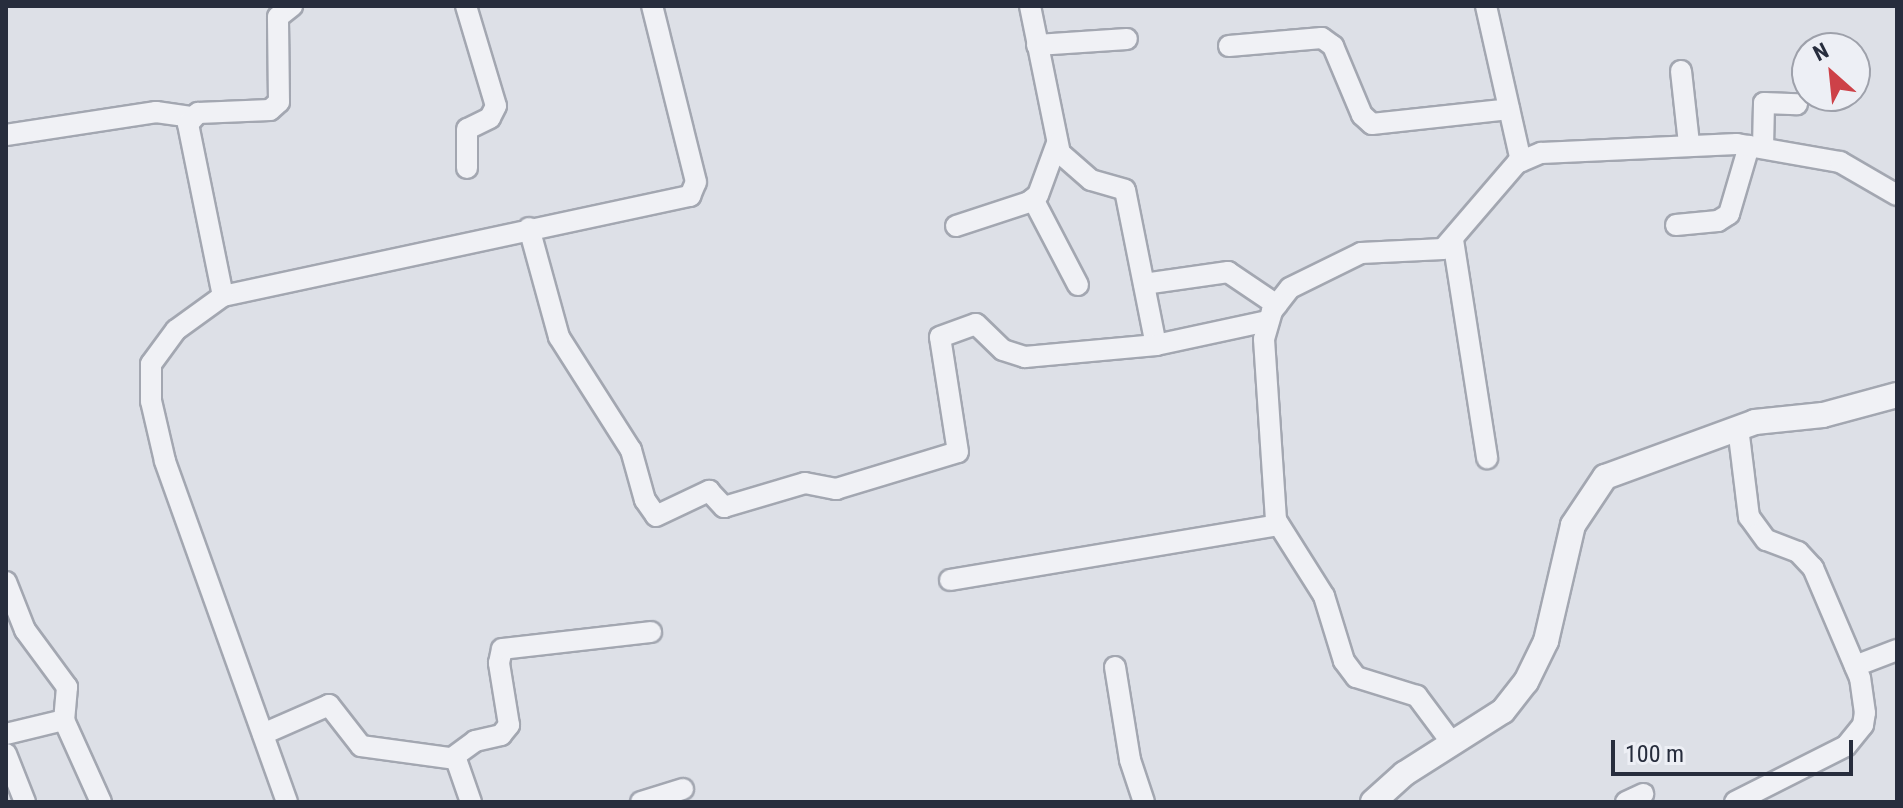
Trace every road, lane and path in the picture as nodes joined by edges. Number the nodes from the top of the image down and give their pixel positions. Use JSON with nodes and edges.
{"nodes":[{"id":1,"x":292,"y":6,"type":"edge"},
{"id":2,"x":466,"y":6,"type":"edge"},
{"id":3,"x":652,"y":6,"type":"edge"},
{"id":4,"x":1030,"y":6,"type":"edge"},
{"id":5,"x":1486,"y":6,"type":"edge"},
{"id":6,"x":1127,"y":39,"type":"dead end"},
{"id":7,"x":1037,"y":45,"type":"junction"},
{"id":8,"x":1229,"y":46,"type":"dead end"},
{"id":9,"x":1681,"y":71,"type":"dead end"},
{"id":10,"x":1791,"y":104,"type":"edge"},
{"id":11,"x":1509,"y":109,"type":"junction"},
{"id":12,"x":191,"y":117,"type":"junction"},
{"id":13,"x":6,"y":135,"type":"edge"},
{"id":14,"x":1057,"y":143,"type":"junction"},
{"id":15,"x":1689,"y":143,"type":"junction"},
{"id":16,"x":1756,"y":147,"type":"junction"},
{"id":17,"x":1521,"y":161,"type":"junction"},
{"id":18,"x":467,"y":168,"type":"dead end"},
{"id":19,"x":1897,"y":195,"type":"edge"},
{"id":20,"x":1033,"y":199,"type":"junction"},
{"id":21,"x":1676,"y":225,"type":"dead end"},
{"id":22,"x":956,"y":226,"type":"dead end"},
{"id":23,"x":529,"y":228,"type":"junction"},
{"id":24,"x":1453,"y":240,"type":"junction"},
{"id":25,"x":1144,"y":284,"type":"junction"},
{"id":26,"x":1078,"y":285,"type":"dead end"},
{"id":27,"x":223,"y":296,"type":"junction"},
{"id":28,"x":1272,"y":313,"type":"junction"},
{"id":29,"x":1156,"y":345,"type":"junction"},
{"id":30,"x":1897,"y":395,"type":"edge"},
{"id":31,"x":1738,"y":428,"type":"junction"},
{"id":32,"x":1487,"y":458,"type":"dead end"},
{"id":33,"x":1278,"y":525,"type":"junction"},
{"id":34,"x":950,"y":580,"type":"dead end"},
{"id":35,"x":6,"y":582,"type":"edge"},
{"id":36,"x":651,"y":632,"type":"dead end"},
{"id":37,"x":1897,"y":650,"type":"edge"},
{"id":38,"x":1855,"y":666,"type":"junction"},
{"id":39,"x":1115,"y":667,"type":"dead end"},
{"id":40,"x":64,"y":720,"type":"junction"},
{"id":41,"x":6,"y":734,"type":"edge"},
{"id":42,"x":263,"y":734,"type":"junction"},
{"id":43,"x":1452,"y":743,"type":"junction"},
{"id":44,"x":6,"y":754,"type":"edge"},
{"id":45,"x":452,"y":758,"type":"junction"},
{"id":46,"x":683,"y":789,"type":"dead end"},
{"id":47,"x":1385,"y":798,"type":"edge"},
{"id":48,"x":25,"y":802,"type":"edge"},
{"id":49,"x":101,"y":802,"type":"edge"},
{"id":50,"x":287,"y":802,"type":"edge"},
{"id":51,"x":471,"y":802,"type":"edge"},
{"id":52,"x":641,"y":802,"type":"edge"},
{"id":53,"x":1144,"y":802,"type":"edge"},
{"id":54,"x":1735,"y":802,"type":"edge"}],
"edges":[{"from":1,"to":12,"type":"street"},
{"from":2,"to":18,"type":"street"},
{"from":3,"to":23,"type":"street"},
{"from":4,"to":7,"type":"street"},
{"from":5,"to":11,"type":"street"},
{"from":6,"to":7,"type":"street"},
{"from":7,"to":14,"type":"street"},
{"from":8,"to":11,"type":"street"},
{"from":9,"to":15,"type":"street"},
{"from":10,"to":16,"type":"street"},
{"from":11,"to":17,"type":"street"},
{"from":12,"to":13,"type":"street"},
{"from":12,"to":27,"type":"street"},
{"from":14,"to":20,"type":"street"},
{"from":14,"to":25,"type":"street"},
{"from":15,"to":16,"type":"street"},
{"from":15,"to":17,"type":"street"},
{"from":16,"to":19,"type":"street"},
{"from":16,"to":21,"type":"street"},
{"from":17,"to":24,"type":"street"},
{"from":20,"to":22,"type":"street"},
{"from":20,"to":26,"type":"street"},
{"from":23,"to":27,"type":"street"},
{"from":23,"to":29,"type":"street"},
{"from":24,"to":28,"type":"street"},
{"from":24,"to":32,"type":"street"},
{"from":25,"to":28,"type":"street"},
{"from":25,"to":29,"type":"street"},
{"from":27,"to":42,"type":"street"},
{"from":28,"to":29,"type":"street"},
{"from":28,"to":33,"type":"street"},
{"from":30,"to":31,"type":"street"},
{"from":31,"to":38,"type":"street"},
{"from":31,"to":43,"type":"street"},
{"from":33,"to":34,"type":"street"},
{"from":33,"to":43,"type":"street"},
{"from":35,"to":40,"type":"street"},
{"from":36,"to":45,"type":"street"},
{"from":37,"to":38,"type":"street"},
{"from":38,"to":54,"type":"street"},
{"from":39,"to":53,"type":"street"},
{"from":40,"to":41,"type":"street"},
{"from":40,"to":49,"type":"street"},
{"from":42,"to":45,"type":"street"},
{"from":42,"to":50,"type":"street"},
{"from":43,"to":47,"type":"street"},
{"from":44,"to":48,"type":"street"},
{"from":45,"to":51,"type":"street"},
{"from":46,"to":52,"type":"street"}]}
